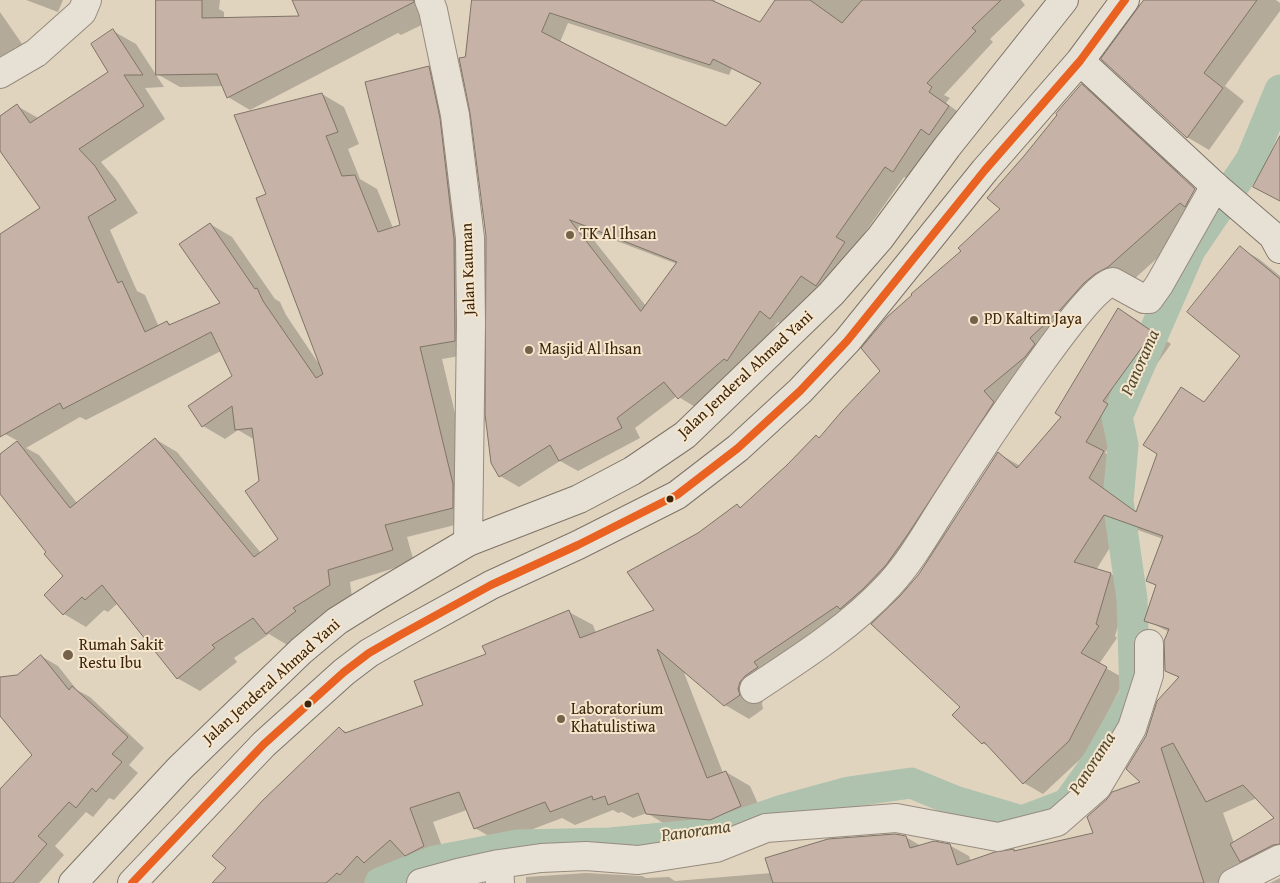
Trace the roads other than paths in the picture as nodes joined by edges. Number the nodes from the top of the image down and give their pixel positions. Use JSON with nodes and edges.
{"nodes":[{"id":1,"x":87,"y":0,"type":"edge"},
{"id":2,"x":429,"y":0,"type":"edge"},
{"id":3,"x":1064,"y":0,"type":"edge"},
{"id":4,"x":1125,"y":0,"type":"edge"},
{"id":5,"x":1080,"y":60,"type":"junction"},
{"id":6,"x":0,"y":74,"type":"edge"},
{"id":7,"x":1220,"y":191,"type":"junction"},
{"id":8,"x":1278,"y":237,"type":"edge"},
{"id":9,"x":468,"y":542,"type":"junction"},
{"id":10,"x":1148,"y":644,"type":"dead end"},
{"id":11,"x":754,"y":689,"type":"dead end"},
{"id":12,"x":1280,"y":859,"type":"edge"},
{"id":13,"x":499,"y":874,"type":"edge"},
{"id":14,"x":73,"y":883,"type":"edge"},
{"id":15,"x":132,"y":883,"type":"edge"},
{"id":16,"x":421,"y":883,"type":"edge"},
{"id":17,"x":1233,"y":883,"type":"edge"}],
"edges":[{"from":1,"to":6,"type":"main road"},
{"from":2,"to":9,"type":"main road","name":"Jalan Kauman"},
{"from":3,"to":9,"type":"main road","name":"Jalan Jenderal Ahmad Yani"},
{"from":4,"to":5,"type":"main road"},
{"from":5,"to":7,"type":"main road"},
{"from":5,"to":15,"type":"main road"},
{"from":7,"to":8,"type":"main road"},
{"from":7,"to":11,"type":"main road"},
{"from":9,"to":14,"type":"main road","name":"Jalan Jenderal Ahmad Yani"},
{"from":10,"to":13,"type":"main road"},
{"from":12,"to":17,"type":"main road"},
{"from":13,"to":16,"type":"main road"}]}
